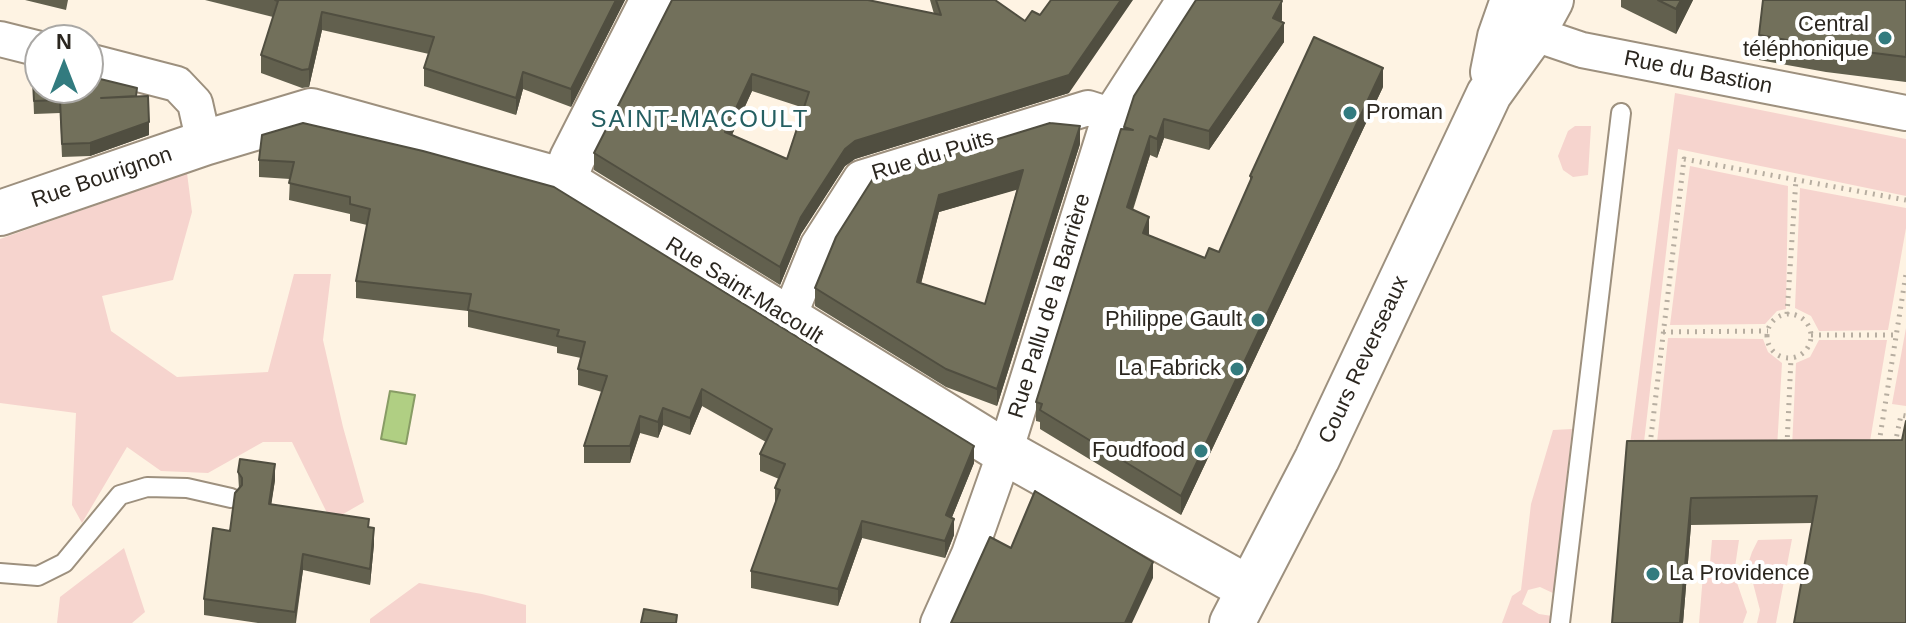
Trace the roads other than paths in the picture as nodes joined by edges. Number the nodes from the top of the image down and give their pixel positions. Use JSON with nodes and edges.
{"nodes":[{"id":1,"x":653,"y":0,"type":"edge"},
{"id":2,"x":1184,"y":0,"type":"edge"},
{"id":3,"x":1532,"y":8,"type":"edge"},
{"id":4,"x":0,"y":39,"type":"edge"},
{"id":5,"x":24,"y":45,"type":"edge"},
{"id":6,"x":104,"y":65,"type":"edge"},
{"id":7,"x":1621,"y":113,"type":"dead end"},
{"id":8,"x":1906,"y":113,"type":"edge"},
{"id":9,"x":1110,"y":115,"type":"junction"},
{"id":10,"x":204,"y":143,"type":"junction"},
{"id":11,"x":564,"y":181,"type":"junction"},
{"id":12,"x":0,"y":213,"type":"edge"},
{"id":13,"x":788,"y":319,"type":"junction"},
{"id":14,"x":1005,"y":452,"type":"junction"},
{"id":15,"x":231,"y":498,"type":"edge"},
{"id":16,"x":0,"y":573,"type":"edge"},
{"id":17,"x":1240,"y":606,"type":"edge"},
{"id":18,"x":938,"y":623,"type":"edge"},
{"id":19,"x":1560,"y":623,"type":"edge"}],
"edges":[{"from":1,"to":11,"type":"street"},
{"from":2,"to":9,"type":"street","name":"Rue Pallu de la Barrière"},
{"from":3,"to":8,"type":"street","name":"Rue du Bastion"},
{"from":3,"to":17,"type":"street","name":"Cours Reverseaux"},
{"from":4,"to":5,"type":"street"},
{"from":6,"to":10,"type":"street"},
{"from":7,"to":19,"type":"lane"},
{"from":9,"to":13,"type":"street","name":"Rue du Puits"},
{"from":9,"to":14,"type":"street","name":"Rue Pallu de la Barrière"},
{"from":10,"to":11,"type":"street","name":"Rue Saint-Macoult"},
{"from":10,"to":12,"type":"street","name":"Rue Bourignon"},
{"from":11,"to":13,"type":"street","name":"Rue Saint-Macoult"},
{"from":13,"to":14,"type":"street","name":"Rue Saint-Macoult"},
{"from":14,"to":17,"type":"street","name":"Rue Saint-Macoult"},
{"from":14,"to":18,"type":"street","name":"Rue Pallu de la Barrière"},
{"from":15,"to":16,"type":"lane"}]}
